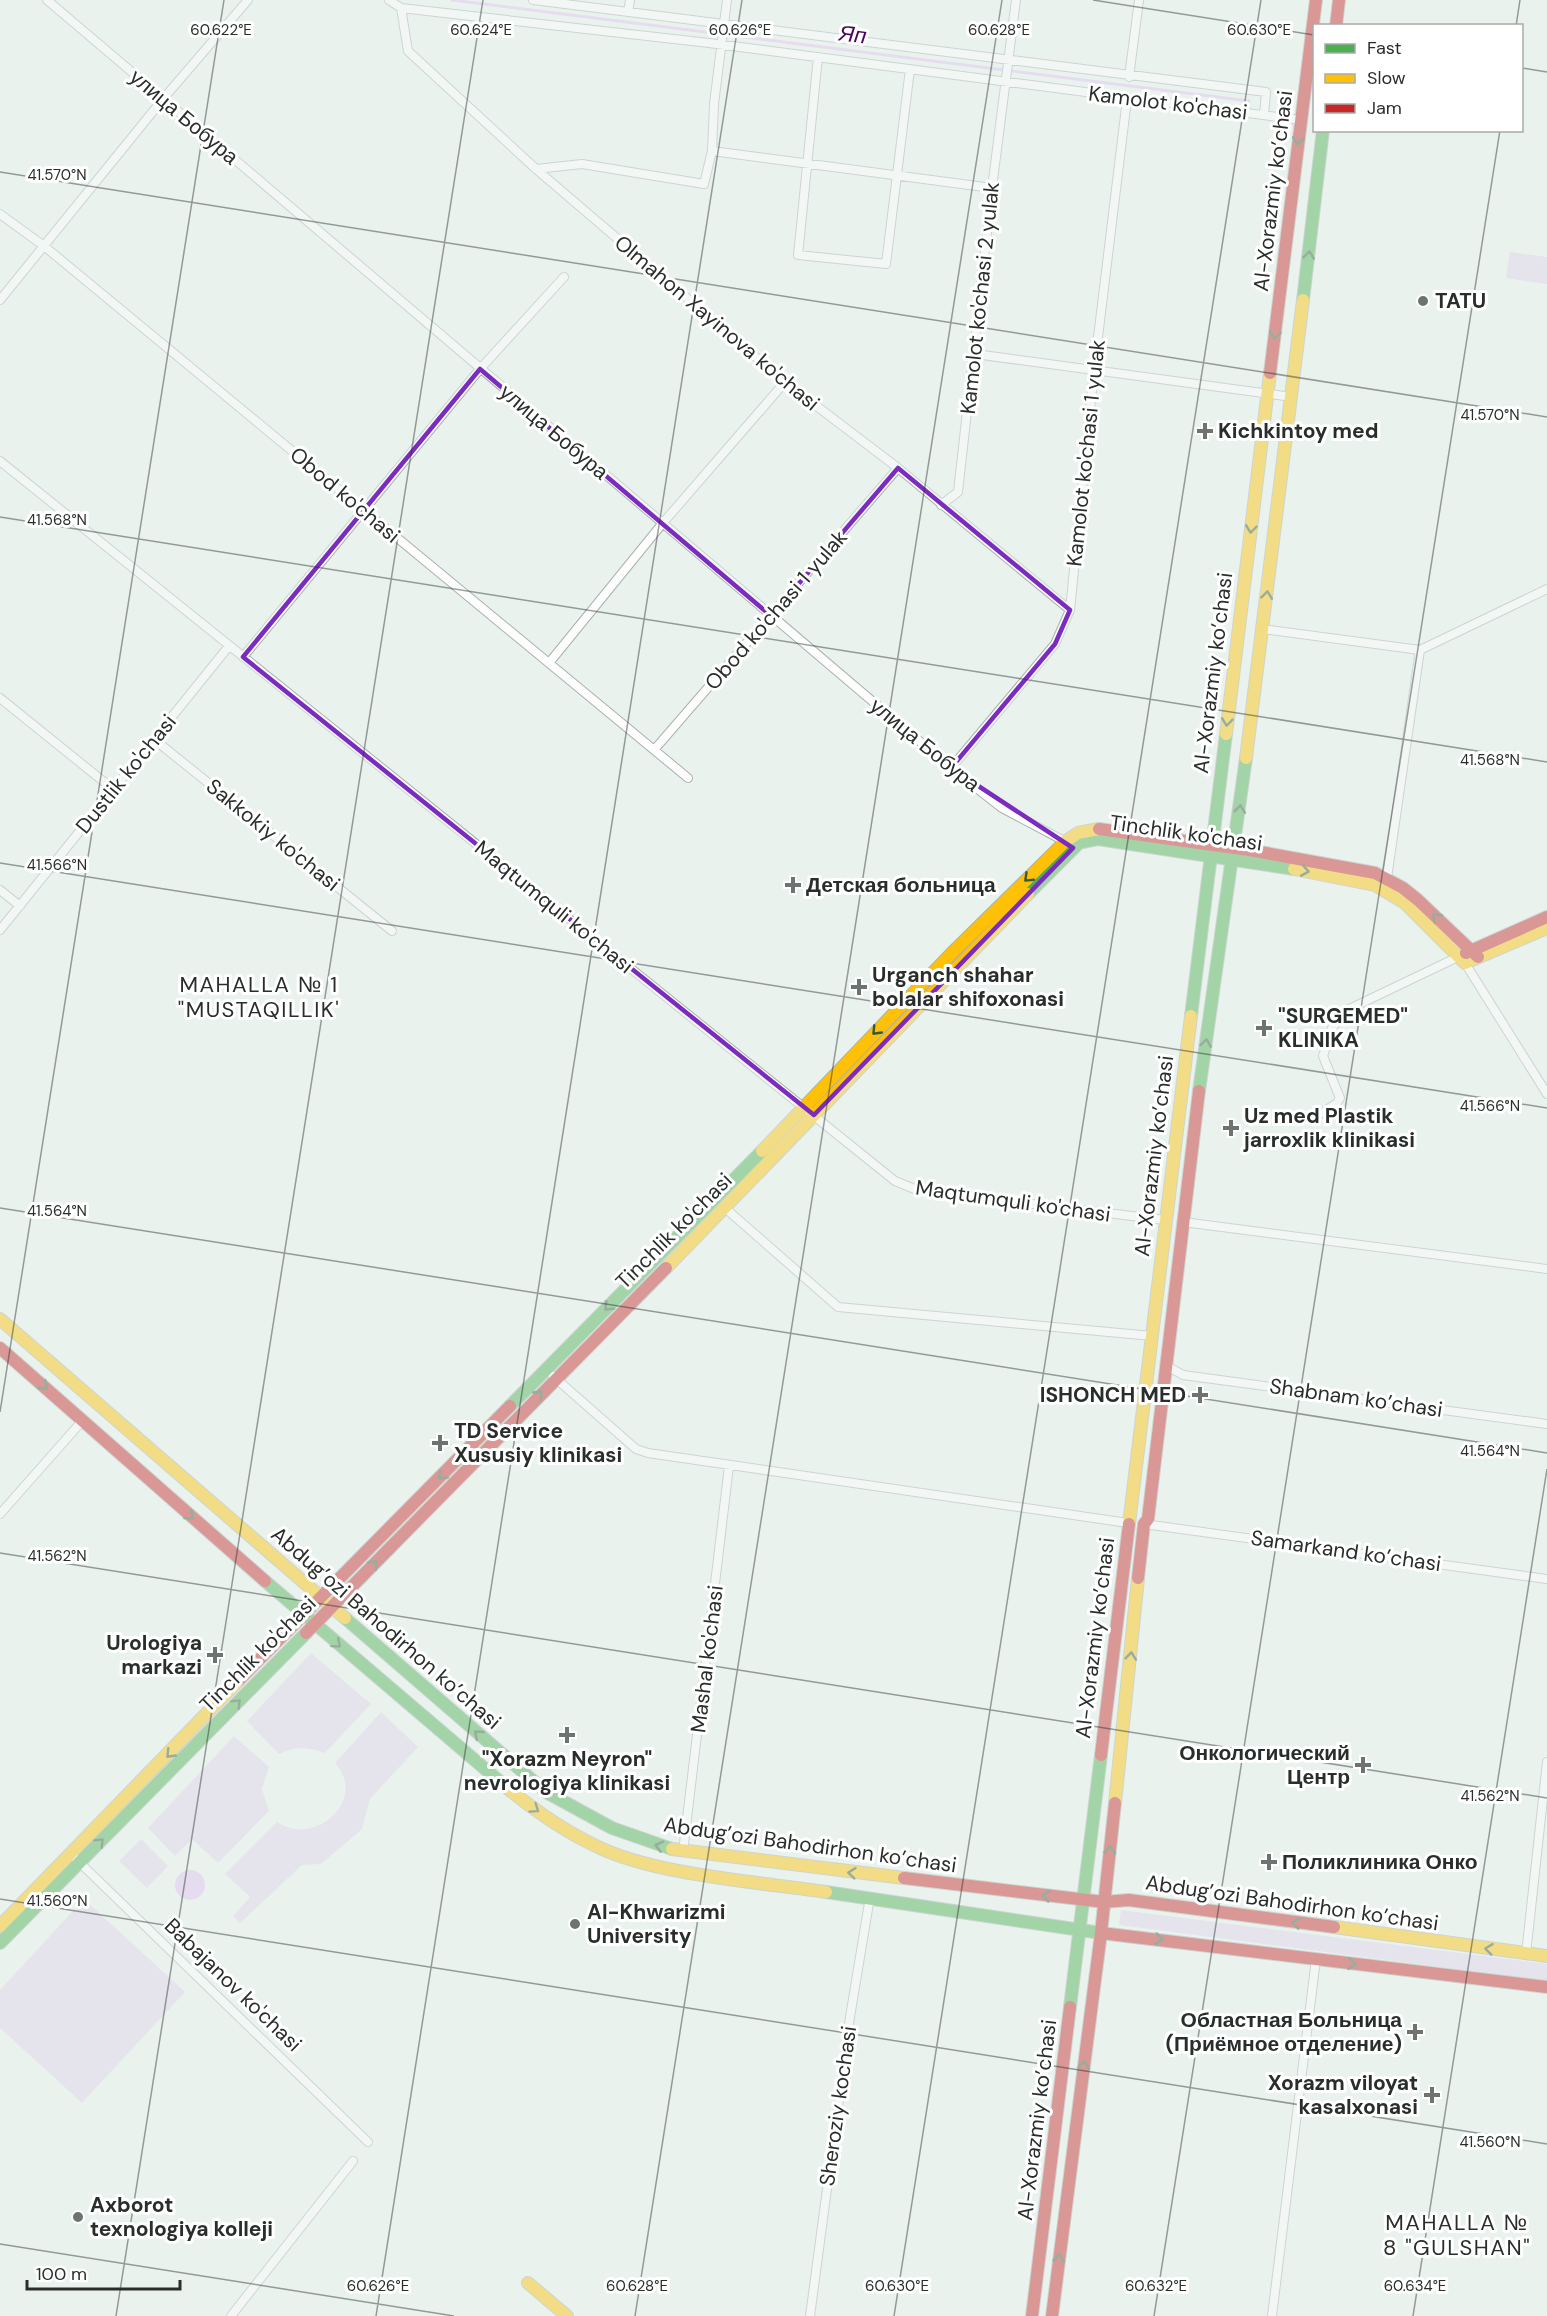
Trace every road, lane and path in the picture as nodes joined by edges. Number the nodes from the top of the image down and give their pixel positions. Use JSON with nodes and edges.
{"nodes":[{"id":1,"x":47,"y":0,"type":"edge"},
{"id":2,"x":248,"y":0,"type":"edge"},
{"id":3,"x":389,"y":0,"type":"edge"},
{"id":4,"x":532,"y":0,"type":"edge"},
{"id":5,"x":630,"y":0,"type":"edge"},
{"id":6,"x":727,"y":0,"type":"edge"},
{"id":7,"x":1016,"y":0,"type":"edge"},
{"id":8,"x":1139,"y":0,"type":"edge"},
{"id":9,"x":1316,"y":0,"type":"edge"},
{"id":10,"x":1339,"y":0,"type":"edge"},
{"id":11,"x":401,"y":8,"type":"junction"},
{"id":12,"x":628,"y":12,"type":"junction"},
{"id":13,"x":1336,"y":24,"type":"edge"},
{"id":14,"x":724,"y":26,"type":"junction"},
{"id":15,"x":720,"y":46,"type":"junction"},
{"id":16,"x":818,"y":57,"type":"junction"},
{"id":17,"x":1010,"y":60,"type":"junction"},
{"id":18,"x":910,"y":69,"type":"junction"},
{"id":19,"x":1129,"y":77,"type":"junction"},
{"id":20,"x":1007,"y":82,"type":"junction"},
{"id":21,"x":163,"y":99,"type":"junction"},
{"id":22,"x":1127,"y":99,"type":"junction"},
{"id":23,"x":1264,"y":115,"type":"junction"},
{"id":24,"x":1300,"y":120,"type":"junction"},
{"id":25,"x":1323,"y":132,"type":"edge"},
{"id":26,"x":712,"y":151,"type":"junction"},
{"id":27,"x":807,"y":163,"type":"junction"},
{"id":28,"x":536,"y":169,"type":"junction"},
{"id":29,"x":897,"y":175,"type":"junction"},
{"id":30,"x":992,"y":188,"type":"junction"},
{"id":31,"x":0,"y":214,"type":"edge"},
{"id":32,"x":44,"y":246,"type":"junction"},
{"id":33,"x":564,"y":277,"type":"dead end"},
{"id":34,"x":0,"y":300,"type":"edge"},
{"id":35,"x":975,"y":354,"type":"junction"},
{"id":36,"x":480,"y":369,"type":"junction"},
{"id":37,"x":1094,"y":370,"type":"junction"},
{"id":38,"x":785,"y":382,"type":"junction"},
{"id":39,"x":1268,"y":392,"type":"junction"},
{"id":40,"x":1292,"y":397,"type":"junction"},
{"id":41,"x":0,"y":461,"type":"edge"},
{"id":42,"x":898,"y":468,"type":"junction"},
{"id":43,"x":941,"y":505,"type":"junction"},
{"id":44,"x":364,"y":511,"type":"junction"},
{"id":45,"x":662,"y":524,"type":"junction"},
{"id":46,"x":1547,"y":589,"type":"edge"},
{"id":47,"x":1070,"y":610,"type":"junction"},
{"id":48,"x":771,"y":616,"type":"junction"},
{"id":49,"x":1263,"y":629,"type":"junction"},
{"id":50,"x":229,"y":646,"type":"junction"},
{"id":51,"x":1420,"y":650,"type":"junction"},
{"id":52,"x":243,"y":657,"type":"junction"},
{"id":53,"x":549,"y":663,"type":"junction"},
{"id":54,"x":0,"y":699,"type":"edge"},
{"id":55,"x":155,"y":740,"type":"junction"},
{"id":56,"x":654,"y":750,"type":"junction"},
{"id":57,"x":951,"y":768,"type":"junction"},
{"id":58,"x":688,"y":778,"type":"dead end"},
{"id":59,"x":114,"y":790,"type":"junction"},
{"id":60,"x":1069,"y":844,"type":"junction"},
{"id":61,"x":1211,"y":850,"type":"junction"},
{"id":62,"x":1234,"y":853,"type":"junction"},
{"id":63,"x":1387,"y":878,"type":"junction"},
{"id":64,"x":0,"y":890,"type":"edge"},
{"id":65,"x":20,"y":906,"type":"junction"},
{"id":66,"x":1547,"y":917,"type":"edge"},
{"id":67,"x":1547,"y":927,"type":"edge"},
{"id":68,"x":0,"y":930,"type":"edge"},
{"id":69,"x":392,"y":931,"type":"dead end"},
{"id":70,"x":1475,"y":954,"type":"junction"},
{"id":71,"x":1462,"y":959,"type":"junction"},
{"id":72,"x":1547,"y":1094,"type":"edge"},
{"id":73,"x":802,"y":1106,"type":"junction"},
{"id":74,"x":814,"y":1115,"type":"junction"},
{"id":75,"x":1311,"y":1120,"type":"dead end"},
{"id":76,"x":725,"y":1208,"type":"junction"},
{"id":77,"x":1165,"y":1221,"type":"junction"},
{"id":78,"x":1183,"y":1222,"type":"junction"},
{"id":79,"x":1547,"y":1269,"type":"edge"},
{"id":80,"x":0,"y":1319,"type":"edge"},
{"id":81,"x":1152,"y":1336,"type":"junction"},
{"id":82,"x":0,"y":1348,"type":"edge"},
{"id":83,"x":1167,"y":1366,"type":"junction"},
{"id":84,"x":551,"y":1374,"type":"junction"},
{"id":85,"x":82,"y":1420,"type":"junction"},
{"id":86,"x":1547,"y":1424,"type":"edge"},
{"id":87,"x":729,"y":1466,"type":"junction"},
{"id":88,"x":0,"y":1514,"type":"edge"},
{"id":89,"x":1128,"y":1523,"type":"junction"},
{"id":90,"x":1144,"y":1524,"type":"junction"},
{"id":91,"x":1547,"y":1579,"type":"edge"},
{"id":92,"x":321,"y":1599,"type":"junction"},
{"id":93,"x":331,"y":1608,"type":"junction"},
{"id":94,"x":304,"y":1616,"type":"junction"},
{"id":95,"x":314,"y":1625,"type":"junction"},
{"id":96,"x":1547,"y":1762,"type":"edge"},
{"id":97,"x":683,"y":1852,"type":"junction"},
{"id":98,"x":75,"y":1859,"type":"junction"},
{"id":99,"x":746,"y":1861,"type":"junction"},
{"id":100,"x":742,"y":1880,"type":"junction"},
{"id":101,"x":870,"y":1897,"type":"junction"},
{"id":102,"x":1083,"y":1900,"type":"junction"},
{"id":103,"x":1104,"y":1902,"type":"junction"},
{"id":104,"x":0,"y":1926,"type":"edge"},
{"id":105,"x":1080,"y":1929,"type":"junction"},
{"id":106,"x":1101,"y":1933,"type":"junction"},
{"id":107,"x":0,"y":1943,"type":"edge"},
{"id":108,"x":1526,"y":1954,"type":"junction"},
{"id":109,"x":1547,"y":1956,"type":"edge"},
{"id":110,"x":1316,"y":1959,"type":"junction"},
{"id":111,"x":1547,"y":1987,"type":"edge"},
{"id":112,"x":368,"y":2142,"type":"dead end"},
{"id":113,"x":353,"y":2161,"type":"dead end"},
{"id":114,"x":528,"y":2283,"type":"dead end"},
{"id":115,"x":231,"y":2316,"type":"edge"},
{"id":116,"x":567,"y":2316,"type":"edge"},
{"id":117,"x":810,"y":2316,"type":"edge"},
{"id":118,"x":1032,"y":2316,"type":"edge"},
{"id":119,"x":1052,"y":2316,"type":"edge"},
{"id":120,"x":1272,"y":2316,"type":"edge"}],
"edges":[{"from":1,"to":21,"type":"street","name":"улица Бобура"},
{"from":2,"to":21,"type":"street"},
{"from":3,"to":11,"type":"street","name":"Kamolot ko'chasi"},
{"from":4,"to":12,"type":"street","name":"Kamolot ko'chasi"},
{"from":5,"to":12,"type":"street"},
{"from":6,"to":14,"type":"street"},
{"from":7,"to":17,"type":"street","name":"Kamolot ko'chasi 2 yulak"},
{"from":8,"to":19,"type":"street"},
{"from":9,"to":24,"type":"main road","name":"Al-Xorazmiy ko’chasi"},
{"from":10,"to":13,"type":"main road"},
{"from":11,"to":15,"type":"street","name":"Kamolot ko'chasi"},
{"from":11,"to":28,"type":"street","name":"Olmahon Xayinova ko'chasi"},
{"from":12,"to":14,"type":"street","name":"Kamolot ko'chasi"},
{"from":14,"to":15,"type":"street"},
{"from":14,"to":17,"type":"street","name":"Kamolot ko'chasi"},
{"from":15,"to":16,"type":"street","name":"Kamolot ko'chasi"},
{"from":15,"to":26,"type":"street"},
{"from":16,"to":18,"type":"street","name":"Kamolot ko'chasi"},
{"from":16,"to":27,"type":"street"},
{"from":17,"to":19,"type":"street","name":"Kamolot ko'chasi"},
{"from":17,"to":20,"type":"street","name":"Kamolot ko'chasi 2 yulak"},
{"from":18,"to":20,"type":"street","name":"Kamolot ko'chasi"},
{"from":18,"to":29,"type":"street"},
{"from":19,"to":23,"type":"street","name":"Kamolot ko'chasi"},
{"from":20,"to":22,"type":"street","name":"Kamolot ko'chasi"},
{"from":20,"to":30,"type":"street","name":"Kamolot ko'chasi 2 yulak"},
{"from":21,"to":32,"type":"street"},
{"from":21,"to":36,"type":"street","name":"улица Бобура"},
{"from":22,"to":23,"type":"street","name":"Kamolot ko'chasi"},
{"from":22,"to":37,"type":"street","name":"Kamolot ko'chasi 1 yulak"},
{"from":23,"to":24,"type":"street"},
{"from":24,"to":39,"type":"main road","name":"Al-Xorazmiy ko’chasi","one_way":true},
{"from":40,"to":25,"type":"main road","name":"Al-Xorazmiy ko’chasi","one_way":true},
{"from":26,"to":27,"type":"street"},
{"from":26,"to":28,"type":"street"},
{"from":27,"to":29,"type":"street"},
{"from":27,"to":29,"type":"street"},
{"from":28,"to":38,"type":"street","name":"Olmahon Xayinova ko'chasi"},
{"from":29,"to":30,"type":"street"},
{"from":30,"to":35,"type":"street","name":"Kamolot ko'chasi 2 yulak"},
{"from":31,"to":32,"type":"street","name":"Obod ko'chasi"},
{"from":32,"to":34,"type":"street"},
{"from":32,"to":44,"type":"street","name":"Obod ko'chasi"},
{"from":33,"to":36,"type":"street"},
{"from":35,"to":37,"type":"street"},
{"from":35,"to":43,"type":"street","name":"Kamolot ko'chasi 2 yulak"},
{"from":36,"to":44,"type":"street"},
{"from":36,"to":45,"type":"street","name":"улица Бобура"},
{"from":37,"to":39,"type":"street"},
{"from":37,"to":47,"type":"street","name":"Kamolot ko'chasi 1 yulak"},
{"from":38,"to":42,"type":"street","name":"Olmahon Xayinova ko'chasi"},
{"from":38,"to":45,"type":"street"},
{"from":39,"to":40,"type":"street"},
{"from":39,"to":61,"type":"main road","name":"Al-Xorazmiy ko’chasi","one_way":true},
{"from":49,"to":40,"type":"main road","name":"Al-Xorazmiy ko’chasi","one_way":true},
{"from":41,"to":50,"type":"street","name":"Maqtumquli ko'chasi"},
{"from":42,"to":43,"type":"street","name":"Olmahon Xayinova ko'chasi"},
{"from":42,"to":48,"type":"street","name":"Obod ko'chasi 1 yulak"},
{"from":43,"to":47,"type":"street","name":"Olmahon Xayinova ko'chasi"},
{"from":44,"to":52,"type":"street"},
{"from":44,"to":53,"type":"street","name":"Obod ko'chasi"},
{"from":45,"to":48,"type":"street","name":"улица Бобура"},
{"from":45,"to":53,"type":"street"},
{"from":46,"to":51,"type":"street"},
{"from":47,"to":57,"type":"street","name":"Kamolot ko'chasi 1 yulak"},
{"from":48,"to":56,"type":"street","name":"Obod ko'chasi 1 yulak"},
{"from":48,"to":57,"type":"street","name":"улица Бобура"},
{"from":49,"to":51,"type":"street"},
{"from":62,"to":49,"type":"main road","name":"Al-Xorazmiy ko’chasi","one_way":true},
{"from":50,"to":52,"type":"street","name":"Maqtumquli ko'chasi"},
{"from":50,"to":55,"type":"street","name":"Dustlik ko'chasi"},
{"from":51,"to":63,"type":"street"},
{"from":52,"to":73,"type":"street","name":"Maqtumquli ko'chasi"},
{"from":53,"to":56,"type":"street","name":"Obod ko'chasi"},
{"from":54,"to":59,"type":"street"},
{"from":55,"to":59,"type":"street","name":"Dustlik ko'chasi"},
{"from":55,"to":69,"type":"street","name":"Sakkokiy ko'chasi"},
{"from":56,"to":58,"type":"street","name":"Obod ko'chasi"},
{"from":57,"to":60,"type":"street","name":"улица Бобура"},
{"from":59,"to":65,"type":"street","name":"Dustlik ko'chasi"},
{"from":60,"to":61,"type":"main road","name":"Tinchlik ko'chasi"},
{"from":60,"to":73,"type":"main road","name":"Tinchlik ko'chasi","one_way":true},
{"from":60,"to":74,"type":"main road","name":"Tinchlik ko'chasi"},
{"from":61,"to":62,"type":"main road","name":"Tinchlik ko'chasi"},
{"from":61,"to":77,"type":"main road","name":"Al-Xorazmiy ko’chasi"},
{"from":62,"to":63,"type":"main road","name":"Tinchlik ko'chasi"},
{"from":62,"to":71,"type":"main road","name":"Tinchlik ko'chasi","one_way":true},
{"from":78,"to":62,"type":"main road","name":"Al-Xorazmiy ko’chasi","one_way":true},
{"from":70,"to":63,"type":"main road","name":"Tinchlik ko'chasi","one_way":true},
{"from":64,"to":65,"type":"street"},
{"from":65,"to":68,"type":"street","name":"Dustlik ko'chasi"},
{"from":66,"to":70,"type":"main road"},
{"from":67,"to":70,"type":"main road"},
{"from":70,"to":71,"type":"main road"},
{"from":71,"to":72,"type":"street"},
{"from":71,"to":75,"type":"street"},
{"from":73,"to":74,"type":"street","name":"Maqtumquli ko'chasi"},
{"from":73,"to":84,"type":"main road","name":"Tinchlik ko'chasi","one_way":true},
{"from":74,"to":76,"type":"main road","name":"Tinchlik ko'chasi"},
{"from":74,"to":77,"type":"street","name":"Maqtumquli ko'chasi"},
{"from":76,"to":81,"type":"street"},
{"from":76,"to":84,"type":"main road","name":"Tinchlik ko'chasi"},
{"from":77,"to":81,"type":"main road","name":"Al-Xorazmiy ko’chasi"},
{"from":78,"to":79,"type":"street"},
{"from":78,"to":83,"type":"main road","name":"Al-Xorazmiy ko’chasi"},
{"from":80,"to":92,"type":"main road","name":"Abdug’ozi Bahodirhon ko’chasi"},
{"from":81,"to":89,"type":"main road","name":"Al-Xorazmiy ko’chasi"},
{"from":82,"to":85,"type":"main road","name":"Abdug’ozi Bahodirhon ko’chasi","one_way":true},
{"from":83,"to":86,"type":"street","name":"Shabnam ko’chasi"},
{"from":83,"to":90,"type":"main road","name":"Al-Xorazmiy ko’chasi"},
{"from":84,"to":87,"type":"street"},
{"from":84,"to":92,"type":"main road","name":"Tinchlik ko'chasi","one_way":true},
{"from":93,"to":84,"type":"main road","name":"Tinchlik ko'chasi","one_way":true},
{"from":85,"to":88,"type":"street"},
{"from":85,"to":94,"type":"main road","name":"Abdug’ozi Bahodirhon ko’chasi","one_way":true},
{"from":87,"to":89,"type":"street"},
{"from":87,"to":97,"type":"street","name":"Mashal ko'chasi"},
{"from":89,"to":102,"type":"main road","name":"Al-Xorazmiy ko’chasi"},
{"from":90,"to":91,"type":"street","name":"Samarkand ko’chasi"},
{"from":103,"to":90,"type":"main road","name":"Al-Xorazmiy ko’chasi","one_way":true},
{"from":92,"to":93,"type":"main road","name":"Abdug’ozi Bahodirhon ko’chasi"},
{"from":92,"to":94,"type":"main road","name":"Tinchlik ko'chasi"},
{"from":93,"to":95,"type":"main road","name":"Tinchlik ko'chasi"},
{"from":97,"to":93,"type":"main road","name":"Abdug’ozi Bahodirhon ko’chasi","one_way":true},
{"from":94,"to":95,"type":"main road","name":"Abdug’ozi Bahodirhon ko’chasi"},
{"from":94,"to":98,"type":"main road","name":"Tinchlik ko'chasi","one_way":true},
{"from":98,"to":95,"type":"main road","name":"Tinchlik ko'chasi","one_way":true},
{"from":95,"to":100,"type":"main road","name":"Abdug’ozi Bahodirhon ko’chasi","one_way":true},
{"from":96,"to":108,"type":"street"},
{"from":97,"to":99,"type":"main road","name":"Abdug’ozi Bahodirhon ko’chasi"},
{"from":98,"to":104,"type":"main road","name":"Tinchlik ko'chasi"},
{"from":98,"to":107,"type":"main road","name":"Tinchlik ko'chasi"},
{"from":98,"to":112,"type":"street","name":"Babajanov ko'chasi"},
{"from":99,"to":100,"type":"main road"},
{"from":102,"to":99,"type":"main road","name":"Abdug’ozi Bahodirhon ko’chasi","one_way":true},
{"from":100,"to":101,"type":"main road","name":"Abdug’ozi Bahodirhon ko’chasi"},
{"from":101,"to":105,"type":"main road","name":"Abdug’ozi Bahodirhon ko’chasi"},
{"from":101,"to":117,"type":"street","name":"Sheroziy kochasi"},
{"from":102,"to":103,"type":"main road","name":"Abdug’ozi Bahodirhon ko’chasi"},
{"from":102,"to":105,"type":"main road","name":"Al-Xorazmiy ko’chasi"},
{"from":103,"to":106,"type":"main road","name":"Al-Xorazmiy ko’chasi"},
{"from":108,"to":103,"type":"main road","name":"Abdug’ozi Bahodirhon ko’chasi","one_way":true},
{"from":105,"to":106,"type":"main road","name":"Abdug’ozi Bahodirhon ko’chasi"},
{"from":105,"to":118,"type":"main road","name":"Al-Xorazmiy ko’chasi"},
{"from":106,"to":110,"type":"main road","name":"Abdug’ozi Bahodirhon ko’chasi","one_way":true},
{"from":119,"to":106,"type":"main road","name":"Al-Xorazmiy ko’chasi","one_way":true},
{"from":108,"to":109,"type":"main road","name":"Abdug’ozi Bahodirhon ko’chasi"},
{"from":110,"to":111,"type":"main road","name":"Abdug’ozi Bahodirhon ko’chasi","one_way":true},
{"from":110,"to":120,"type":"street"},
{"from":113,"to":115,"type":"street"},
{"from":114,"to":116,"type":"main road"}]}
